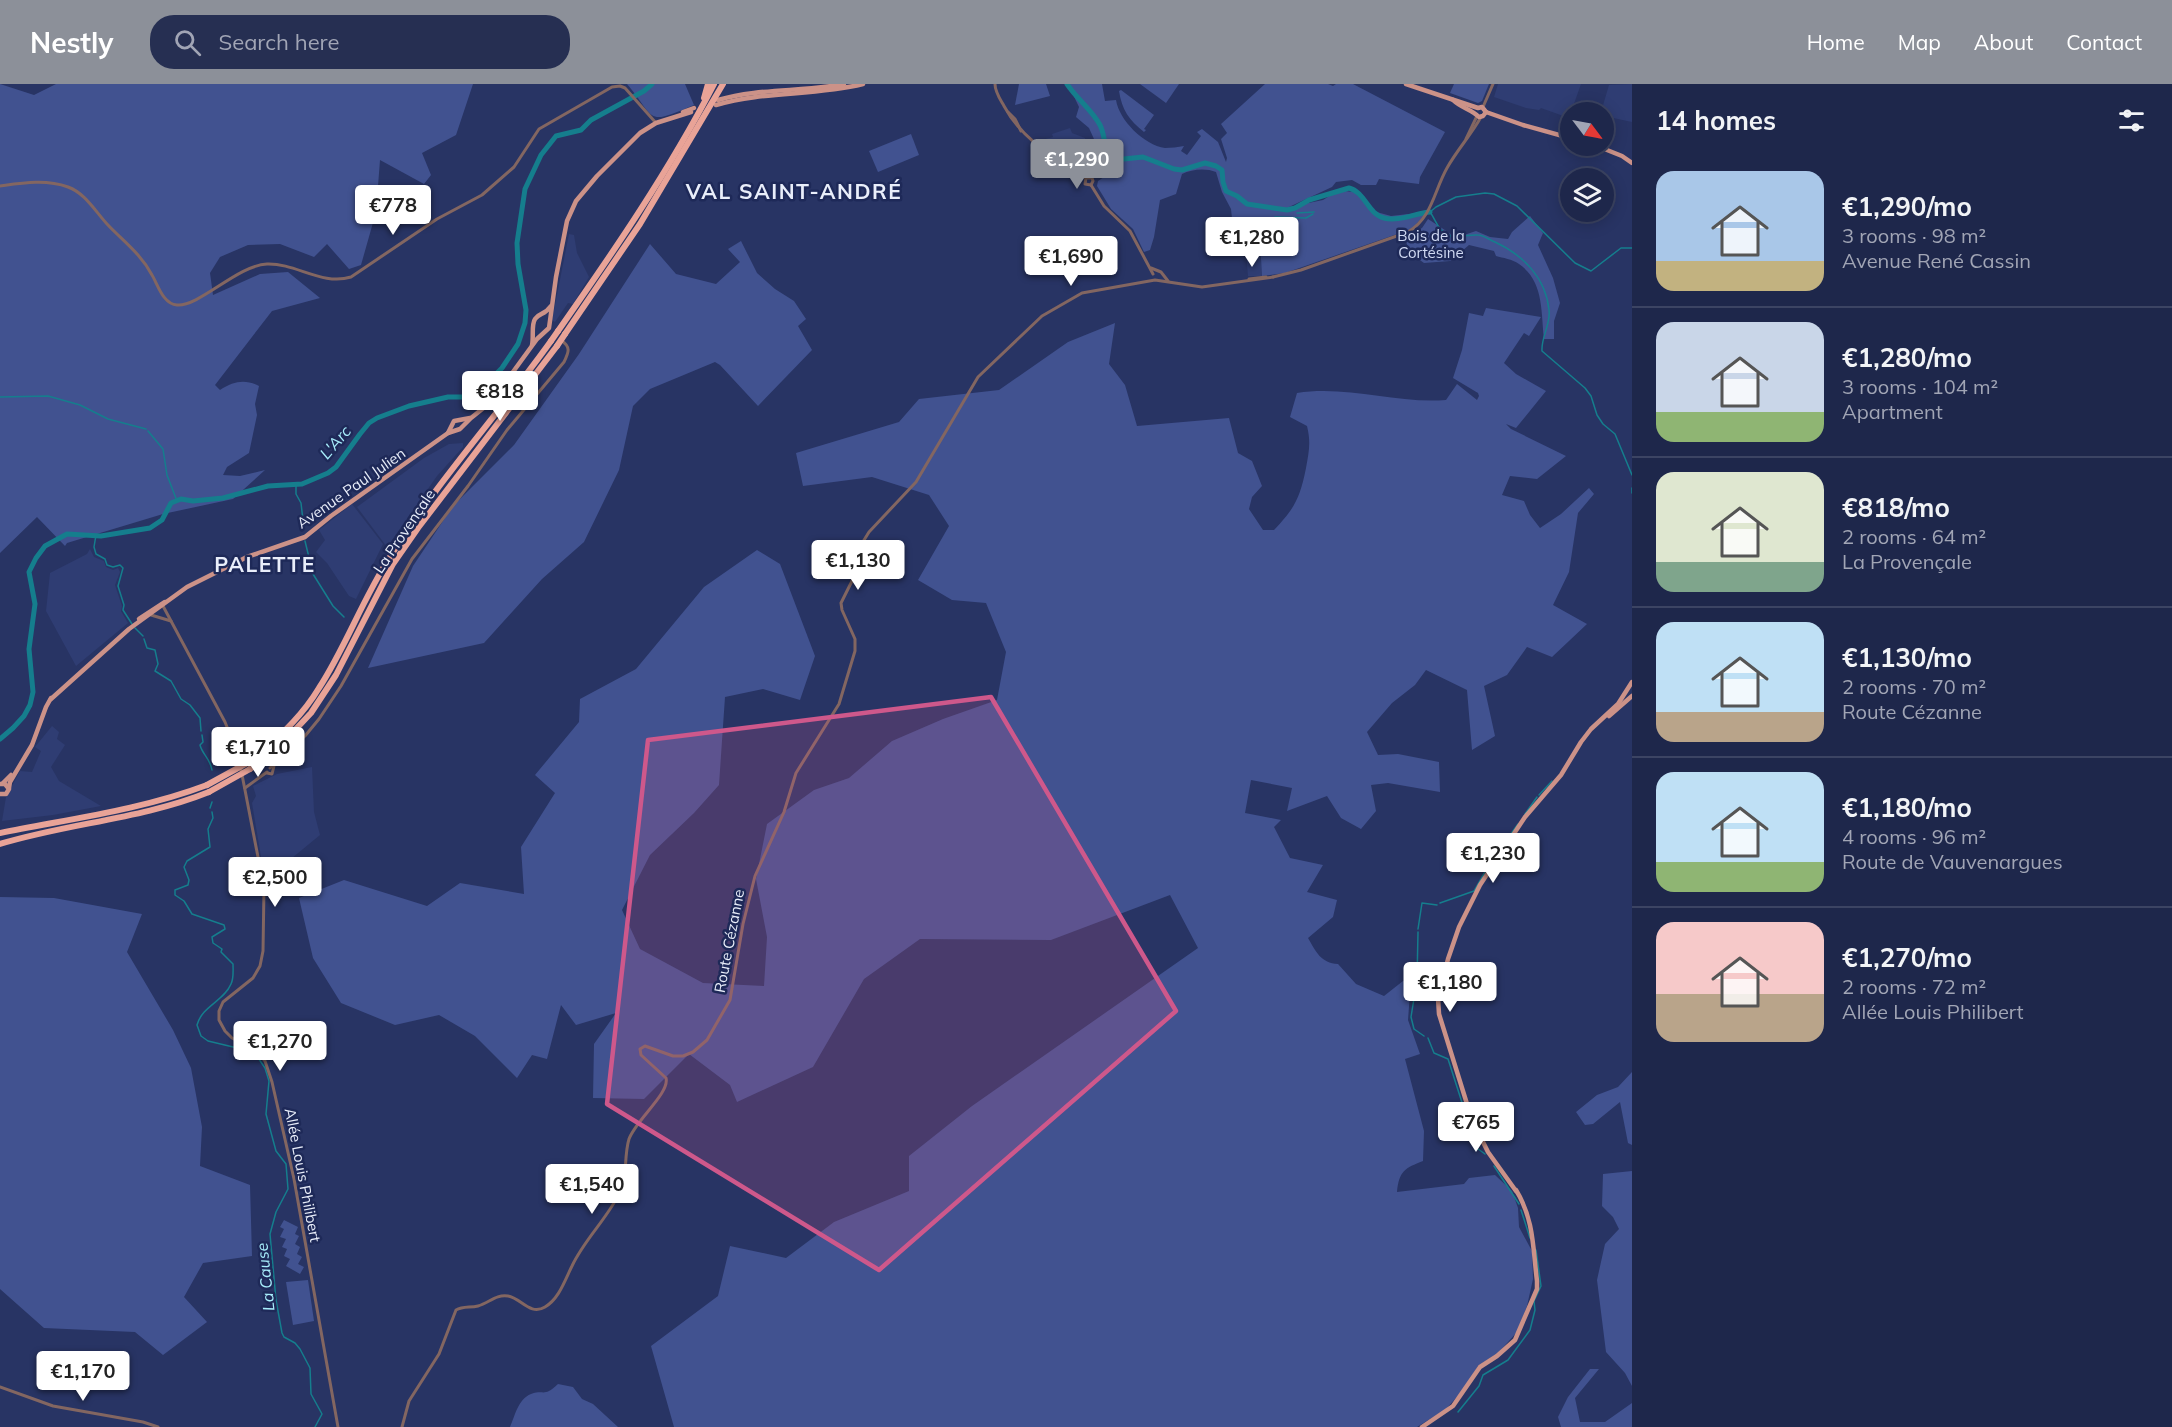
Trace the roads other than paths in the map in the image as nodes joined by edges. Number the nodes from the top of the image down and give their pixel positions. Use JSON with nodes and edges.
{"nodes":[{"id":1,"x":708,"y":84,"type":"edge"},
{"id":2,"x":844,"y":84,"type":"edge"},
{"id":3,"x":863,"y":84,"type":"edge"},
{"id":4,"x":995,"y":84,"type":"edge"},
{"id":5,"x":1406,"y":84,"type":"edge"},
{"id":6,"x":1493,"y":84,"type":"edge"},
{"id":7,"x":720,"y":85,"type":"edge"},
{"id":8,"x":694,"y":112,"type":"junction"},
{"id":9,"x":1480,"y":112,"type":"junction"},
{"id":10,"x":656,"y":123,"type":"junction"},
{"id":11,"x":1560,"y":135,"type":"edge"},
{"id":12,"x":1614,"y":153,"type":"edge"},
{"id":13,"x":1632,"y":163,"type":"edge"},
{"id":14,"x":0,"y":186,"type":"edge"},
{"id":15,"x":1154,"y":275,"type":"junction"},
{"id":16,"x":1163,"y":276,"type":"junction"},
{"id":17,"x":1160,"y":280,"type":"junction"},
{"id":18,"x":1170,"y":282,"type":"junction"},
{"id":19,"x":550,"y":310,"type":"junction"},
{"id":20,"x":543,"y":315,"type":"junction"},
{"id":21,"x":549,"y":321,"type":"junction"},
{"id":22,"x":534,"y":330,"type":"junction"},
{"id":23,"x":553,"y":335,"type":"junction"},
{"id":24,"x":531,"y":347,"type":"junction"},
{"id":25,"x":471,"y":418,"type":"junction"},
{"id":26,"x":459,"y":420,"type":"junction"},
{"id":27,"x":452,"y":424,"type":"junction"},
{"id":28,"x":462,"y":427,"type":"junction"},
{"id":29,"x":456,"y":430,"type":"junction"},
{"id":30,"x":448,"y":433,"type":"junction"},
{"id":31,"x":162,"y":604,"type":"junction"},
{"id":32,"x":151,"y":615,"type":"junction"},
{"id":33,"x":171,"y":621,"type":"junction"},
{"id":34,"x":131,"y":626,"type":"junction"},
{"id":35,"x":1632,"y":682,"type":"edge"},
{"id":36,"x":1626,"y":690,"type":"junction"},
{"id":37,"x":1631,"y":696,"type":"edge"},
{"id":38,"x":36,"y":734,"type":"junction"},
{"id":39,"x":1585,"y":737,"type":"junction"},
{"id":40,"x":2,"y":784,"type":"edge"},
{"id":41,"x":9,"y":788,"type":"junction"},
{"id":42,"x":208,"y":788,"type":"junction"},
{"id":43,"x":245,"y":788,"type":"junction"},
{"id":44,"x":1,"y":796,"type":"edge"},
{"id":45,"x":0,"y":833,"type":"edge"},
{"id":46,"x":0,"y":844,"type":"edge"},
{"id":47,"x":0,"y":1387,"type":"edge"},
{"id":48,"x":158,"y":1427,"type":"edge"},
{"id":49,"x":338,"y":1427,"type":"edge"},
{"id":50,"x":402,"y":1427,"type":"edge"},
{"id":51,"x":1422,"y":1427,"type":"edge"}],
"edges":[{"from":1,"to":8,"type":"highway"},
{"from":2,"to":3,"type":"main road"},
{"from":4,"to":15,"type":"street"},
{"from":5,"to":9,"type":"main road"},
{"from":6,"to":9,"type":"street"},
{"from":7,"to":8,"type":"highway","name":"La Provençale"},
{"from":7,"to":23,"type":"highway","name":"La Provençale"},
{"from":8,"to":10,"type":"main road"},
{"from":8,"to":23,"type":"highway","name":"La Provençale"},
{"from":9,"to":11,"type":"main road"},
{"from":9,"to":18,"type":"street"},
{"from":10,"to":14,"type":"street"},
{"from":10,"to":19,"type":"main road"},
{"from":12,"to":13,"type":"main road"},
{"from":15,"to":16,"type":"street"},
{"from":15,"to":17,"type":"street"},
{"from":15,"to":50,"type":"street","name":"Route Cézanne"},
{"from":16,"to":17,"type":"street"},
{"from":16,"to":18,"type":"street"},
{"from":17,"to":18,"type":"street"},
{"from":19,"to":20,"type":"main road"},
{"from":19,"to":21,"type":"main road"},
{"from":20,"to":21,"type":"main road"},
{"from":20,"to":22,"type":"main road"},
{"from":21,"to":23,"type":"main road"},
{"from":22,"to":23,"type":"main road"},
{"from":22,"to":24,"type":"main road"},
{"from":23,"to":24,"type":"main road","name":"Avenue Paul Julien"},
{"from":23,"to":42,"type":"highway","name":"La Provençale","bridge":true},
{"from":23,"to":43,"type":"street"},
{"from":24,"to":25,"type":"main road","name":"Avenue Paul Julien"},
{"from":25,"to":26,"type":"main road"},
{"from":25,"to":28,"type":"main road","name":"Avenue Paul Julien"},
{"from":26,"to":27,"type":"main road"},
{"from":26,"to":28,"type":"main road"},
{"from":27,"to":29,"type":"main road"},
{"from":27,"to":30,"type":"main road"},
{"from":28,"to":29,"type":"main road","name":"Avenue Paul Julien"},
{"from":29,"to":30,"type":"main road","name":"Avenue Paul Julien"},
{"from":30,"to":31,"type":"main road","name":"Avenue Paul Julien"},
{"from":31,"to":32,"type":"main road","name":"Avenue Paul Julien"},
{"from":31,"to":33,"type":"street","name":"Allée Louis Philibert"},
{"from":31,"to":34,"type":"main road","name":"Avenue Paul Julien"},
{"from":32,"to":33,"type":"street"},
{"from":32,"to":34,"type":"main road","name":"Avenue Paul Julien"},
{"from":33,"to":43,"type":"street","name":"Allée Louis Philibert"},
{"from":34,"to":38,"type":"main road","name":"Avenue Paul Julien"},
{"from":35,"to":36,"type":"main road"},
{"from":36,"to":37,"type":"main road"},
{"from":36,"to":39,"type":"main road"},
{"from":37,"to":39,"type":"main road"},
{"from":38,"to":40,"type":"main road"},
{"from":38,"to":41,"type":"main road"},
{"from":39,"to":51,"type":"main road"},
{"from":40,"to":41,"type":"main road"},
{"from":41,"to":44,"type":"main road"},
{"from":42,"to":45,"type":"highway","name":"La Provençale"},
{"from":42,"to":46,"type":"highway","name":"La Provençale"},
{"from":43,"to":49,"type":"street","name":"Allée Louis Philibert"},
{"from":47,"to":48,"type":"street"}]}
